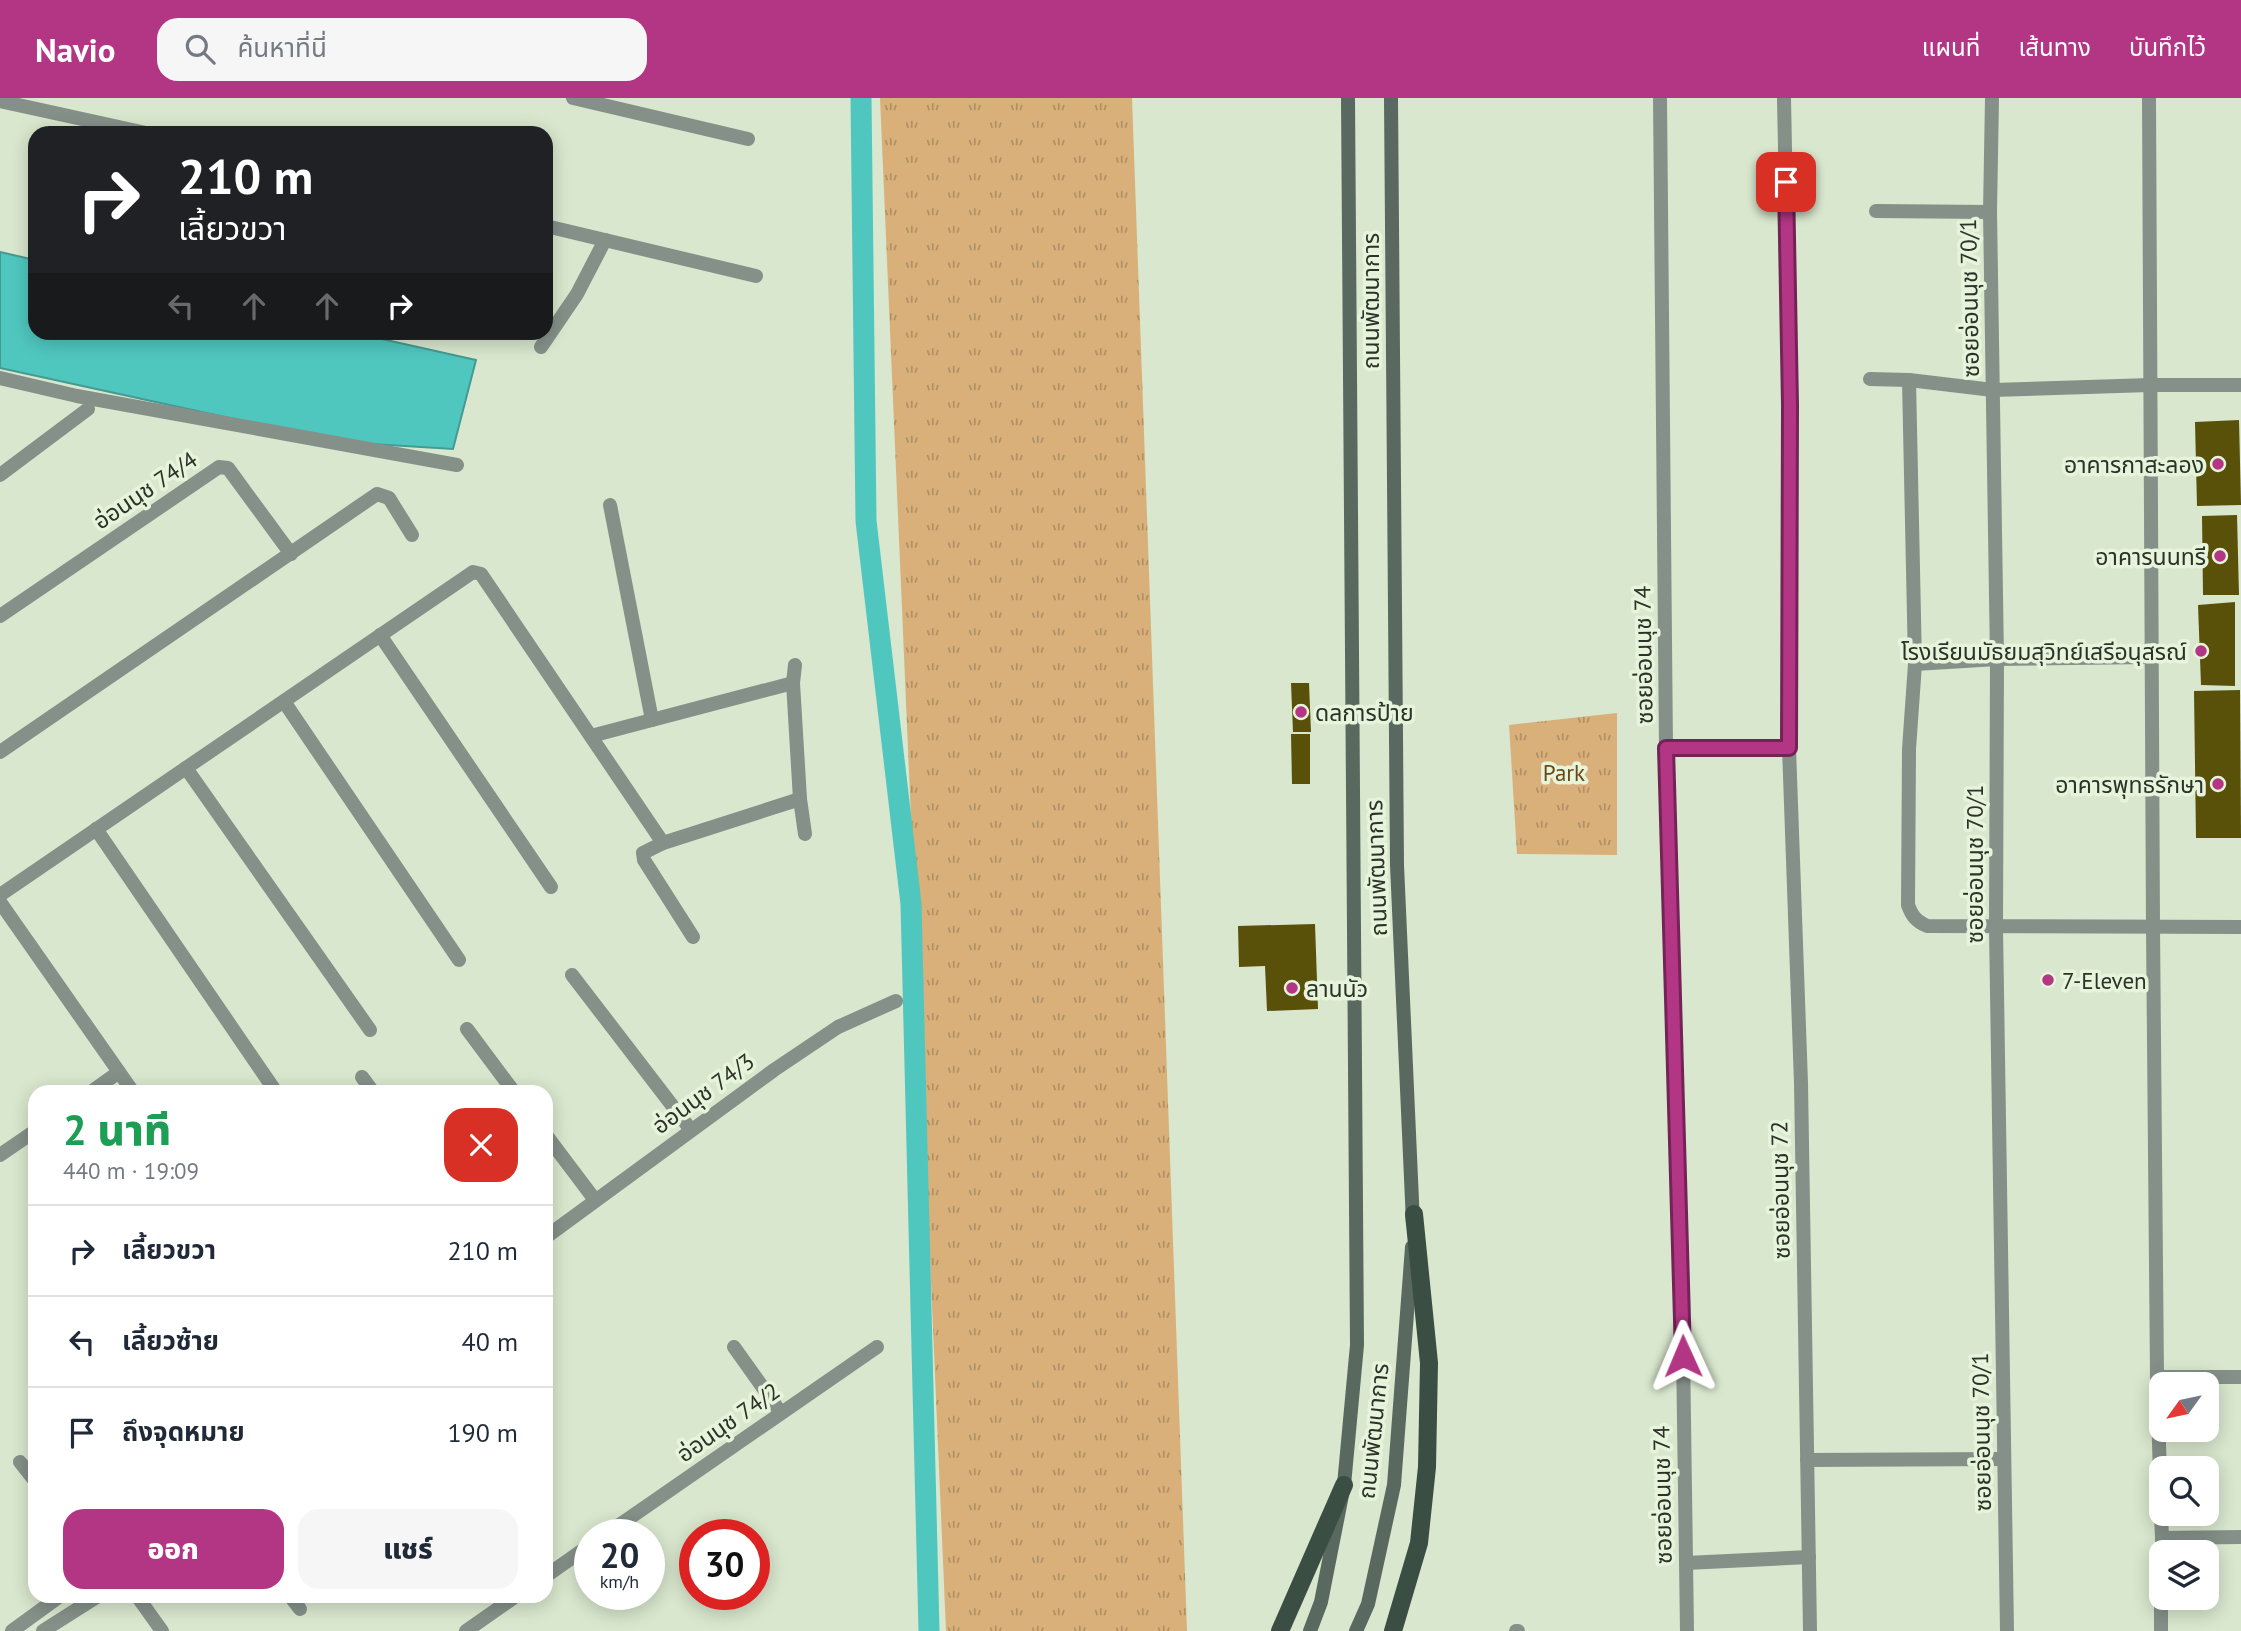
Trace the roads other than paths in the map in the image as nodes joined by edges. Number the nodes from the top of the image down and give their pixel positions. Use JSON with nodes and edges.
{"nodes":[{"id":1,"x":573,"y":98,"type":"edge"},
{"id":2,"x":1348,"y":98,"type":"edge"},
{"id":3,"x":1391,"y":98,"type":"edge"},
{"id":4,"x":1660,"y":98,"type":"edge"},
{"id":5,"x":1784,"y":98,"type":"edge"},
{"id":6,"x":1992,"y":98,"type":"edge"},
{"id":7,"x":2149,"y":98,"type":"edge"},
{"id":8,"x":0,"y":102,"type":"edge"},
{"id":9,"x":113,"y":126,"type":"edge"},
{"id":10,"x":747,"y":139,"type":"dead end"},
{"id":11,"x":1876,"y":211,"type":"dead end"},
{"id":12,"x":1990,"y":212,"type":"junction"},
{"id":13,"x":553,"y":228,"type":"edge"},
{"id":14,"x":605,"y":240,"type":"junction"},
{"id":15,"x":756,"y":276,"type":"dead end"},
{"id":16,"x":553,"y":329,"type":"edge"},
{"id":17,"x":546,"y":340,"type":"edge"},
{"id":18,"x":541,"y":347,"type":"dead end"},
{"id":19,"x":0,"y":378,"type":"edge"},
{"id":20,"x":1870,"y":379,"type":"dead end"},
{"id":21,"x":1909,"y":380,"type":"junction"},
{"id":22,"x":2150,"y":385,"type":"junction"},
{"id":23,"x":2241,"y":385,"type":"edge"},
{"id":24,"x":1993,"y":390,"type":"junction"},
{"id":25,"x":88,"y":409,"type":"dead end"},
{"id":26,"x":457,"y":465,"type":"dead end"},
{"id":27,"x":0,"y":475,"type":"edge"},
{"id":28,"x":610,"y":505,"type":"dead end"},
{"id":29,"x":412,"y":535,"type":"dead end"},
{"id":30,"x":292,"y":554,"type":"junction"},
{"id":31,"x":0,"y":616,"type":"edge"},
{"id":32,"x":380,"y":635,"type":"junction"},
{"id":33,"x":2152,"y":657,"type":"junction"},
{"id":34,"x":1997,"y":659,"type":"junction"},
{"id":35,"x":1915,"y":664,"type":"junction"},
{"id":36,"x":795,"y":665,"type":"dead end"},
{"id":37,"x":793,"y":683,"type":"junction"},
{"id":38,"x":285,"y":703,"type":"junction"},
{"id":39,"x":652,"y":720,"type":"junction"},
{"id":40,"x":591,"y":736,"type":"junction"},
{"id":41,"x":1666,"y":748,"type":"junction"},
{"id":42,"x":1789,"y":748,"type":"junction"},
{"id":43,"x":0,"y":752,"type":"edge"},
{"id":44,"x":186,"y":768,"type":"junction"},
{"id":45,"x":800,"y":799,"type":"junction"},
{"id":46,"x":96,"y":830,"type":"junction"},
{"id":47,"x":805,"y":834,"type":"dead end"},
{"id":48,"x":663,"y":843,"type":"junction"},
{"id":49,"x":551,"y":887,"type":"dead end"},
{"id":50,"x":0,"y":895,"type":"edge"},
{"id":51,"x":0,"y":902,"type":"edge"},
{"id":52,"x":2241,"y":927,"type":"edge"},
{"id":53,"x":1996,"y":928,"type":"junction"},
{"id":54,"x":2152,"y":928,"type":"junction"},
{"id":55,"x":693,"y":937,"type":"dead end"},
{"id":56,"x":459,"y":960,"type":"dead end"},
{"id":57,"x":572,"y":975,"type":"dead end"},
{"id":58,"x":896,"y":1001,"type":"dead end"},
{"id":59,"x":467,"y":1029,"type":"dead end"},
{"id":60,"x":370,"y":1030,"type":"dead end"},
{"id":61,"x":120,"y":1072,"type":"junction"},
{"id":62,"x":362,"y":1077,"type":"dead end"},
{"id":63,"x":100,"y":1085,"type":"edge"},
{"id":64,"x":128,"y":1085,"type":"edge"},
{"id":65,"x":271,"y":1085,"type":"edge"},
{"id":66,"x":368,"y":1085,"type":"edge"},
{"id":67,"x":509,"y":1085,"type":"edge"},
{"id":68,"x":691,"y":1130,"type":"junction"},
{"id":69,"x":28,"y":1136,"type":"edge"},
{"id":70,"x":553,"y":1144,"type":"edge"},
{"id":71,"x":0,"y":1155,"type":"edge"},
{"id":72,"x":595,"y":1200,"type":"junction"},
{"id":73,"x":1414,"y":1214,"type":"junction"},
{"id":74,"x":553,"y":1232,"type":"edge"},
{"id":75,"x":734,"y":1347,"type":"dead end"},
{"id":76,"x":877,"y":1347,"type":"dead end"},
{"id":77,"x":2157,"y":1372,"type":"edge"},
{"id":78,"x":2219,"y":1377,"type":"edge"},
{"id":79,"x":2241,"y":1377,"type":"edge"},
{"id":80,"x":781,"y":1413,"type":"junction"},
{"id":81,"x":2004,"y":1459,"type":"junction"},
{"id":82,"x":1807,"y":1460,"type":"junction"},
{"id":83,"x":20,"y":1461,"type":"dead end"},
{"id":84,"x":28,"y":1472,"type":"edge"},
{"id":85,"x":1344,"y":1485,"type":"junction"},
{"id":86,"x":628,"y":1519,"type":"edge"},
{"id":87,"x":2241,"y":1537,"type":"edge"},
{"id":88,"x":2211,"y":1540,"type":"edge"},
{"id":89,"x":574,"y":1556,"type":"edge"},
{"id":90,"x":1809,"y":1558,"type":"junction"},
{"id":91,"x":1686,"y":1563,"type":"junction"},
{"id":92,"x":553,"y":1571,"type":"edge"},
{"id":93,"x":50,"y":1603,"type":"edge"},
{"id":94,"x":87,"y":1603,"type":"edge"},
{"id":95,"x":142,"y":1603,"type":"edge"},
{"id":96,"x":295,"y":1603,"type":"edge"},
{"id":97,"x":506,"y":1603,"type":"edge"},
{"id":98,"x":300,"y":1609,"type":"dead end"},
{"id":99,"x":2161,"y":1610,"type":"edge"},
{"id":100,"x":12,"y":1631,"type":"edge"},
{"id":101,"x":43,"y":1631,"type":"edge"},
{"id":102,"x":162,"y":1631,"type":"edge"},
{"id":103,"x":466,"y":1631,"type":"edge"},
{"id":104,"x":1280,"y":1631,"type":"edge"},
{"id":105,"x":1310,"y":1631,"type":"edge"},
{"id":106,"x":1356,"y":1631,"type":"edge"},
{"id":107,"x":1393,"y":1631,"type":"edge"},
{"id":108,"x":1687,"y":1631,"type":"edge"},
{"id":109,"x":1810,"y":1631,"type":"edge"},
{"id":110,"x":2007,"y":1631,"type":"edge"},
{"id":111,"x":2161,"y":1631,"type":"edge"}],
"edges":[{"from":1,"to":10,"type":"street"},
{"from":2,"to":85,"type":"main road","name":"ถนนพัฒนาการ"},
{"from":3,"to":73,"type":"main road","name":"ถนนพัฒนาการ"},
{"from":4,"to":41,"type":"street","name":"ซอยอ่อนนุช 74"},
{"from":5,"to":42,"type":"street","name":"ซอยอ่อนนุช 72"},
{"from":6,"to":12,"type":"street","name":"ซอยอ่อนนุช 70/1"},
{"from":7,"to":22,"type":"street"},
{"from":8,"to":9,"type":"street"},
{"from":11,"to":12,"type":"street"},
{"from":12,"to":24,"type":"street","name":"ซอยอ่อนนุช 70/1"},
{"from":13,"to":14,"type":"street"},
{"from":14,"to":15,"type":"street"},
{"from":14,"to":16,"type":"street"},
{"from":17,"to":18,"type":"street"},
{"from":19,"to":26,"type":"street"},
{"from":20,"to":21,"type":"street"},
{"from":21,"to":24,"type":"street"},
{"from":21,"to":35,"type":"street"},
{"from":22,"to":23,"type":"street"},
{"from":22,"to":24,"type":"street"},
{"from":22,"to":33,"type":"street"},
{"from":24,"to":34,"type":"street","name":"ซอยอ่อนนุช 70/1"},
{"from":25,"to":27,"type":"street"},
{"from":28,"to":39,"type":"street"},
{"from":29,"to":30,"type":"street"},
{"from":30,"to":31,"type":"street","name":"อ่อนนุช 74/4"},
{"from":30,"to":43,"type":"street"},
{"from":32,"to":38,"type":"street"},
{"from":32,"to":40,"type":"street"},
{"from":32,"to":49,"type":"street"},
{"from":33,"to":34,"type":"street"},
{"from":33,"to":54,"type":"street"},
{"from":34,"to":35,"type":"street"},
{"from":34,"to":53,"type":"street","name":"ซอยอ่อนนุช 70/1"},
{"from":35,"to":53,"type":"street"},
{"from":36,"to":37,"type":"street"},
{"from":37,"to":39,"type":"street"},
{"from":37,"to":45,"type":"street"},
{"from":38,"to":44,"type":"street"},
{"from":38,"to":56,"type":"street"},
{"from":39,"to":40,"type":"street"},
{"from":40,"to":48,"type":"street"},
{"from":41,"to":42,"type":"street"},
{"from":41,"to":91,"type":"street","name":"ซอยอ่อนนุช 74"},
{"from":42,"to":82,"type":"street","name":"ซอยอ่อนนุช 72"},
{"from":44,"to":46,"type":"street"},
{"from":44,"to":60,"type":"street"},
{"from":45,"to":47,"type":"street"},
{"from":45,"to":48,"type":"street"},
{"from":46,"to":50,"type":"street"},
{"from":46,"to":65,"type":"street"},
{"from":48,"to":55,"type":"street"},
{"from":51,"to":61,"type":"street"},
{"from":52,"to":54,"type":"street"},
{"from":53,"to":54,"type":"street"},
{"from":53,"to":81,"type":"street","name":"ซอยอ่อนนุช 70/1"},
{"from":54,"to":77,"type":"street"},
{"from":57,"to":68,"type":"street"},
{"from":58,"to":68,"type":"street","name":"อ่อนนุช 74/3"},
{"from":59,"to":67,"type":"street"},
{"from":61,"to":63,"type":"street"},
{"from":61,"to":64,"type":"street"},
{"from":62,"to":66,"type":"street"},
{"from":68,"to":72,"type":"street","name":"อ่อนนุช 74/3"},
{"from":69,"to":71,"type":"street"},
{"from":70,"to":72,"type":"street"},
{"from":72,"to":74,"type":"street","name":"อ่อนนุช 74/3"},
{"from":73,"to":106,"type":"main road","name":"ถนนพัฒนาการ"},
{"from":73,"to":107,"type":"main road"},
{"from":75,"to":80,"type":"street"},
{"from":76,"to":80,"type":"street","name":"อ่อนนุช 74/2"},
{"from":78,"to":79,"type":"street"},
{"from":80,"to":86,"type":"street","name":"อ่อนนุช 74/2"},
{"from":81,"to":82,"type":"street"},
{"from":81,"to":110,"type":"street","name":"ซอยอ่อนนุช 70/1"},
{"from":82,"to":90,"type":"street","name":"ซอยอ่อนนุช 72"},
{"from":83,"to":84,"type":"street"},
{"from":85,"to":104,"type":"main road"},
{"from":85,"to":105,"type":"main road","name":"ถนนพัฒนาการ"},
{"from":87,"to":88,"type":"street"},
{"from":89,"to":92,"type":"street"},
{"from":90,"to":91,"type":"street"},
{"from":90,"to":109,"type":"street","name":"ซอยอ่อนนุช 72"},
{"from":91,"to":108,"type":"street","name":"ซอยอ่อนนุช 74"},
{"from":93,"to":100,"type":"street"},
{"from":94,"to":101,"type":"street"},
{"from":95,"to":102,"type":"street"},
{"from":96,"to":98,"type":"street"},
{"from":97,"to":103,"type":"street"},
{"from":99,"to":111,"type":"street"}]}
